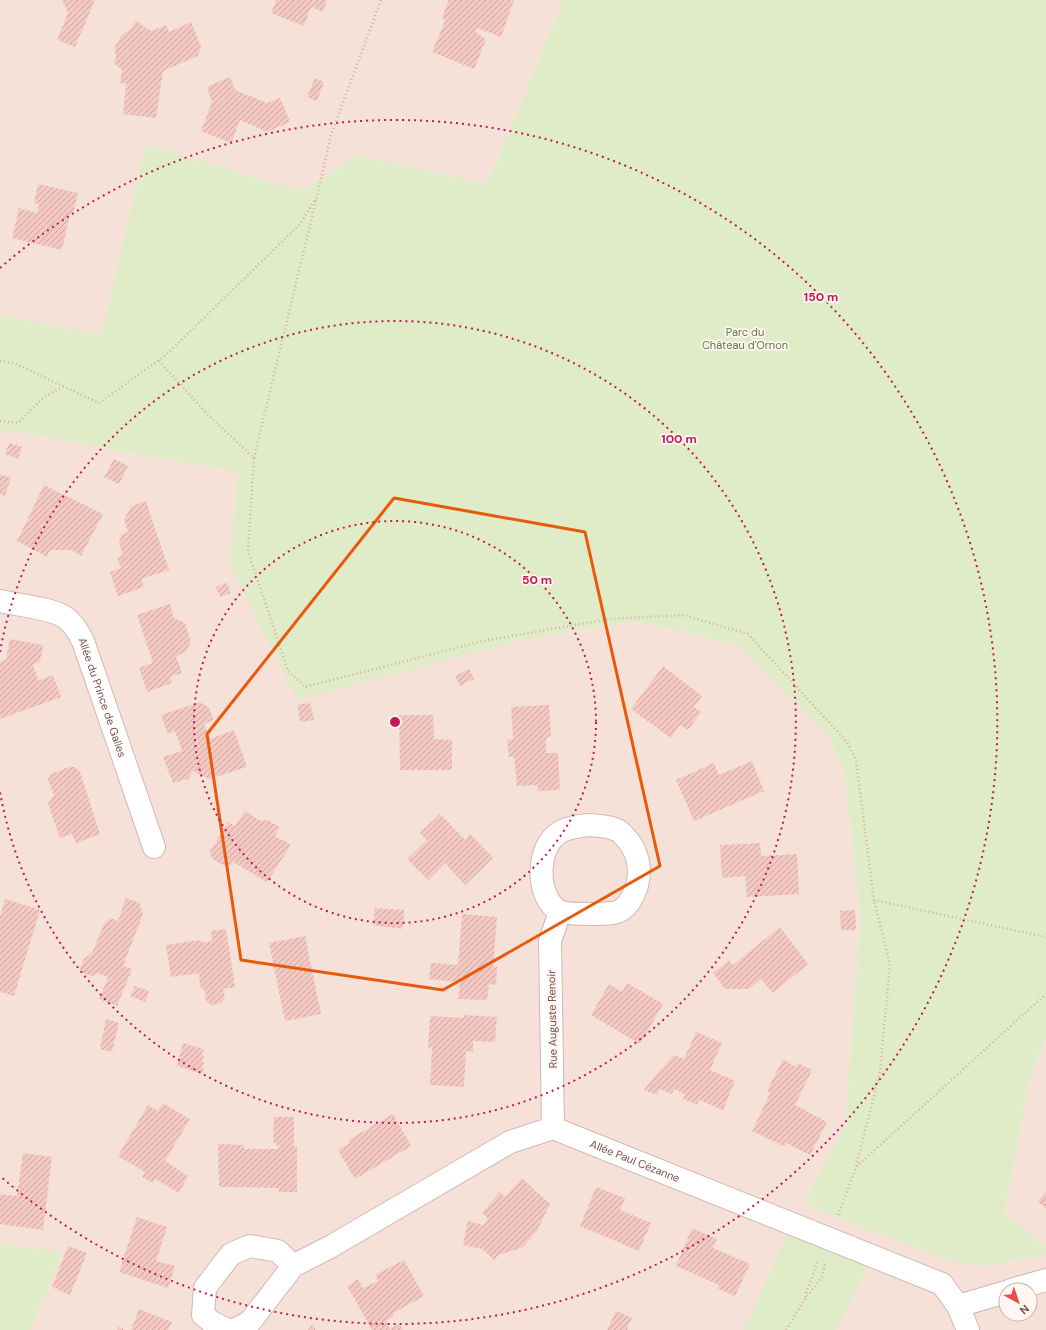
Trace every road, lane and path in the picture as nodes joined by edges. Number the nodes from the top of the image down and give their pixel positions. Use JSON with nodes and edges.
{"nodes":[{"id":1,"x":381,"y":0,"type":"edge"},
{"id":2,"x":317,"y":197,"type":"junction"},
{"id":3,"x":0,"y":361,"type":"edge"},
{"id":4,"x":158,"y":361,"type":"junction"},
{"id":5,"x":64,"y":386,"type":"junction"},
{"id":6,"x":0,"y":420,"type":"edge"},
{"id":7,"x":254,"y":458,"type":"junction"},
{"id":8,"x":0,"y":602,"type":"edge"},
{"id":9,"x":154,"y":847,"type":"dead end"},
{"id":10,"x":874,"y":900,"type":"junction"},
{"id":11,"x":560,"y":912,"type":"junction"},
{"id":12,"x":1046,"y":936,"type":"edge"},
{"id":13,"x":1046,"y":994,"type":"edge"},
{"id":14,"x":553,"y":1128,"type":"junction"},
{"id":15,"x":856,"y":1166,"type":"junction"},
{"id":16,"x":828,"y":1243,"type":"junction"},
{"id":17,"x":293,"y":1266,"type":"junction"},
{"id":18,"x":998,"y":1294,"type":"edge"},
{"id":19,"x":805,"y":1299,"type":"junction"},
{"id":20,"x":958,"y":1306,"type":"junction"},
{"id":21,"x":228,"y":1330,"type":"edge"},
{"id":22,"x":234,"y":1330,"type":"edge"},
{"id":23,"x":786,"y":1330,"type":"edge"},
{"id":24,"x":968,"y":1330,"type":"edge"}],
"edges":[{"from":1,"to":2,"type":"path"},
{"from":2,"to":4,"type":"path"},
{"from":2,"to":7,"type":"path"},
{"from":3,"to":5,"type":"path"},
{"from":4,"to":5,"type":"path"},
{"from":4,"to":7,"type":"path"},
{"from":5,"to":6,"type":"path"},
{"from":7,"to":10,"type":"path"},
{"from":8,"to":9,"type":"street","name":"Allée du Prince de Galles"},
{"from":10,"to":12,"type":"path"},
{"from":10,"to":15,"type":"path"},
{"from":11,"to":11,"type":"street"},
{"from":11,"to":14,"type":"street","name":"Rue Auguste Renoir"},
{"from":13,"to":15,"type":"path"},
{"from":14,"to":16,"type":"street","name":"Allée Paul Cézanne"},
{"from":14,"to":17,"type":"street"},
{"from":15,"to":16,"type":"path"},
{"from":16,"to":19,"type":"path"},
{"from":16,"to":19,"type":"path"},
{"from":16,"to":20,"type":"street","name":"Allée Paul Cézanne"},
{"from":17,"to":21,"type":"street"},
{"from":17,"to":22,"type":"street"},
{"from":18,"to":20,"type":"street"},
{"from":19,"to":23,"type":"path"},
{"from":20,"to":24,"type":"street","name":"Allée Paul Cézanne"}]}
